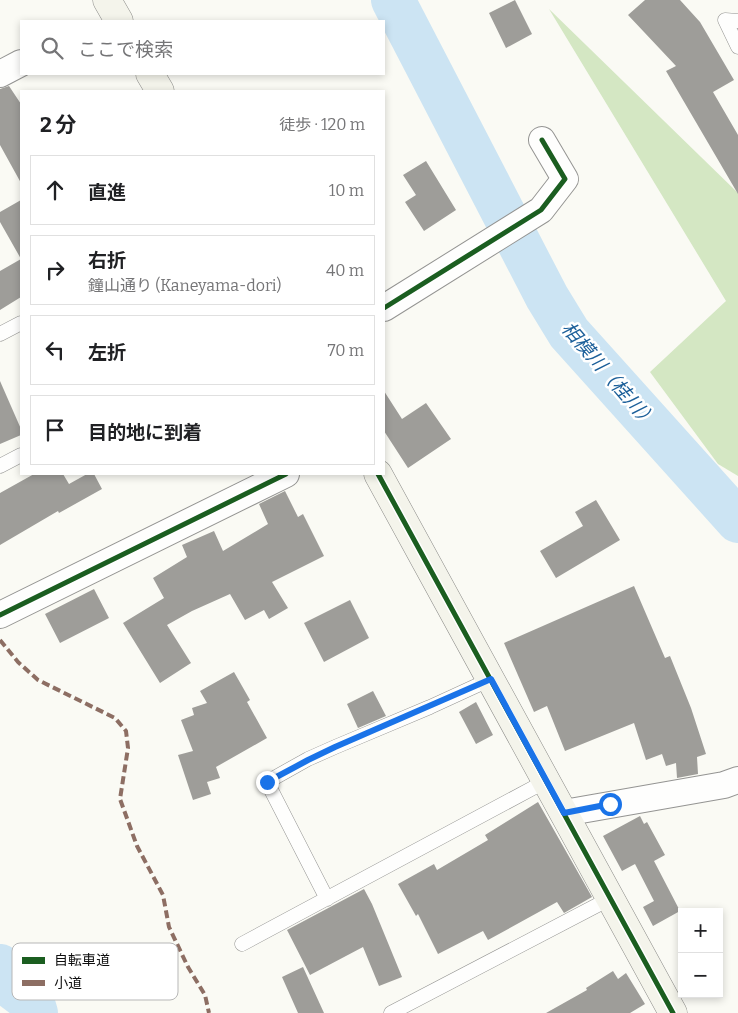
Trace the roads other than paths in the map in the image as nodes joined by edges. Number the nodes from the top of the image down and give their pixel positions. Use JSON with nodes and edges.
{"nodes":[{"id":1,"x":738,"y":21,"type":"edge"},
{"id":2,"x":738,"y":47,"type":"edge"},
{"id":3,"x":20,"y":64,"type":"edge"},
{"id":4,"x":0,"y":74,"type":"edge"},
{"id":5,"x":151,"y":75,"type":"edge"},
{"id":6,"x":159,"y":90,"type":"edge"},
{"id":7,"x":542,"y":140,"type":"dead end"},
{"id":8,"x":385,"y":307,"type":"edge"},
{"id":9,"x":20,"y":323,"type":"edge"},
{"id":10,"x":0,"y":334,"type":"edge"},
{"id":11,"x":20,"y":456,"type":"edge"},
{"id":12,"x":0,"y":466,"type":"edge"},
{"id":13,"x":284,"y":475,"type":"edge"},
{"id":14,"x":379,"y":475,"type":"edge"},
{"id":15,"x":0,"y":615,"type":"edge"},
{"id":16,"x":491,"y":679,"type":"junction"},
{"id":17,"x":738,"y":780,"type":"edge"},
{"id":18,"x":546,"y":781,"type":"junction"},
{"id":19,"x":564,"y":813,"type":"junction"},
{"id":20,"x":611,"y":898,"type":"junction"},
{"id":21,"x":327,"y":899,"type":"junction"},
{"id":22,"x":242,"y":944,"type":"dead end"},
{"id":23,"x":669,"y":1012,"type":"edge"},
{"id":24,"x":391,"y":1013,"type":"edge"}],
"edges":[{"from":1,"to":2,"type":"lane"},
{"from":3,"to":4,"type":"street"},
{"from":5,"to":6,"type":"street"},
{"from":7,"to":8,"type":"street"},
{"from":9,"to":10,"type":"lane"},
{"from":11,"to":12,"type":"lane"},
{"from":13,"to":15,"type":"street"},
{"from":14,"to":16,"type":"street"},
{"from":16,"to":18,"type":"street"},
{"from":16,"to":21,"type":"lane"},
{"from":17,"to":19,"type":"street"},
{"from":18,"to":19,"type":"street"},
{"from":18,"to":21,"type":"lane"},
{"from":19,"to":20,"type":"street"},
{"from":20,"to":23,"type":"street"},
{"from":20,"to":24,"type":"lane"},
{"from":21,"to":22,"type":"lane"}]}
